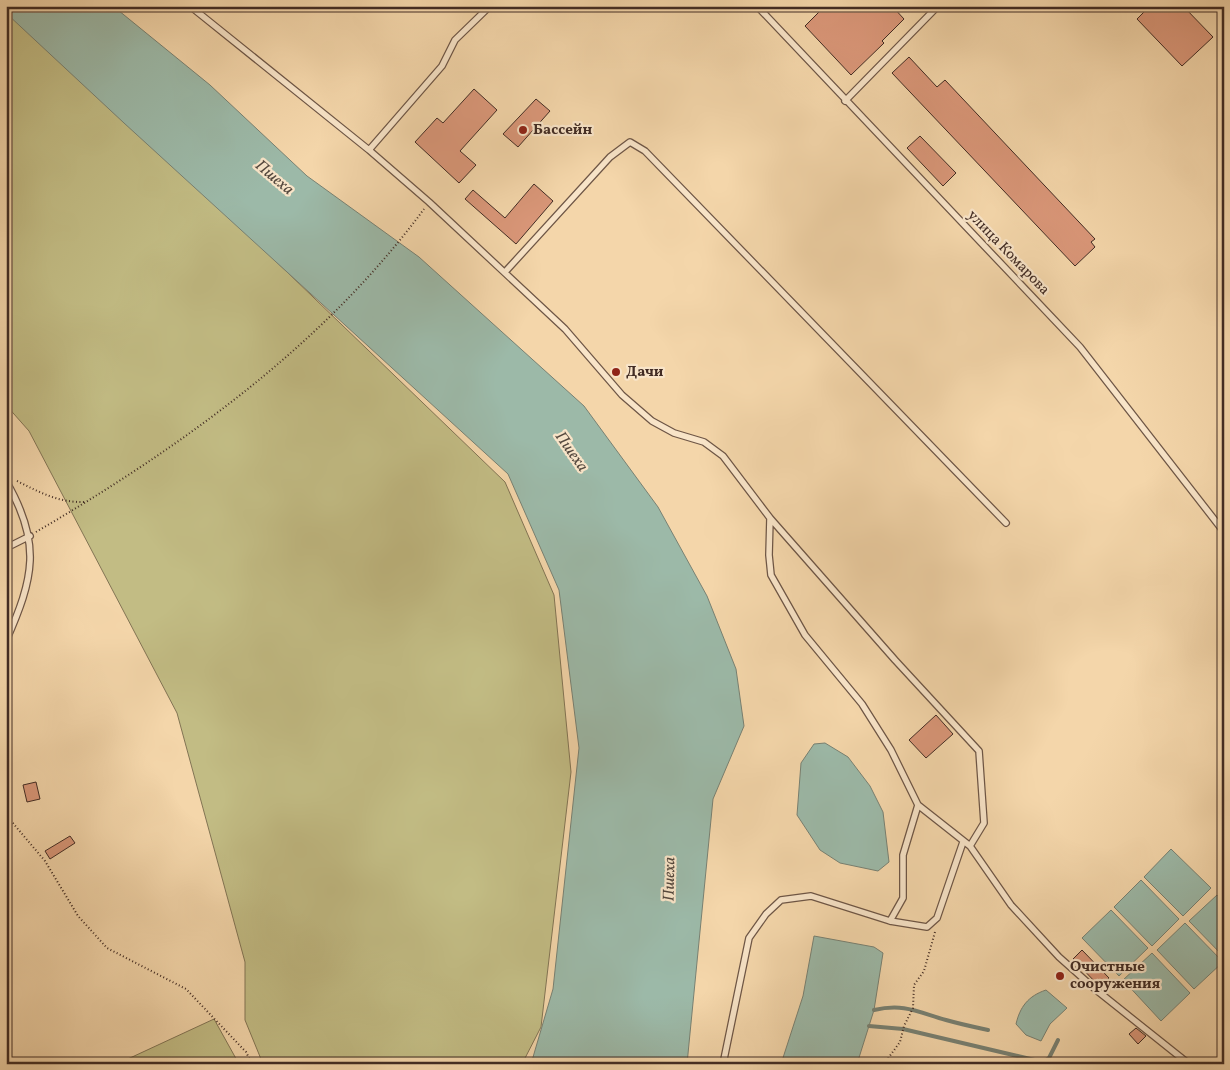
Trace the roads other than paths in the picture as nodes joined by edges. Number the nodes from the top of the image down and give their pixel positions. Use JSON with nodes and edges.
{"nodes":[{"id":1,"x":190,"y":6,"type":"edge"},
{"id":2,"x":490,"y":6,"type":"edge"},
{"id":3,"x":757,"y":6,"type":"edge"},
{"id":4,"x":938,"y":6,"type":"edge"},
{"id":5,"x":845,"y":101,"type":"junction"},
{"id":6,"x":369,"y":150,"type":"junction"},
{"id":7,"x":505,"y":272,"type":"junction"},
{"id":8,"x":6,"y":481,"type":"edge"},
{"id":9,"x":770,"y":518,"type":"junction"},
{"id":10,"x":1006,"y":522,"type":"dead end"},
{"id":11,"x":1224,"y":532,"type":"edge"},
{"id":12,"x":30,"y":536,"type":"junction"},
{"id":13,"x":6,"y":548,"type":"edge"},
{"id":14,"x":6,"y":642,"type":"edge"},
{"id":15,"x":918,"y":805,"type":"junction"},
{"id":16,"x":963,"y":842,"type":"junction"},
{"id":17,"x":970,"y":846,"type":"junction"},
{"id":18,"x":890,"y":921,"type":"junction"},
{"id":19,"x":723,"y":1064,"type":"edge"},
{"id":20,"x":1189,"y":1064,"type":"edge"}],
"edges":[{"from":1,"to":6,"type":"lane"},
{"from":2,"to":6,"type":"lane"},
{"from":3,"to":5,"type":"lane","name":"улица Комарова"},
{"from":4,"to":5,"type":"lane"},
{"from":5,"to":11,"type":"lane","name":"улица Комарова"},
{"from":6,"to":7,"type":"lane"},
{"from":7,"to":9,"type":"lane"},
{"from":7,"to":10,"type":"lane"},
{"from":8,"to":12,"type":"lane"},
{"from":9,"to":15,"type":"lane"},
{"from":9,"to":17,"type":"lane"},
{"from":12,"to":13,"type":"lane"},
{"from":12,"to":14,"type":"lane"},
{"from":15,"to":16,"type":"lane"},
{"from":15,"to":18,"type":"lane"},
{"from":16,"to":17,"type":"lane"},
{"from":16,"to":18,"type":"lane"},
{"from":17,"to":20,"type":"lane"},
{"from":18,"to":19,"type":"lane"}]}
